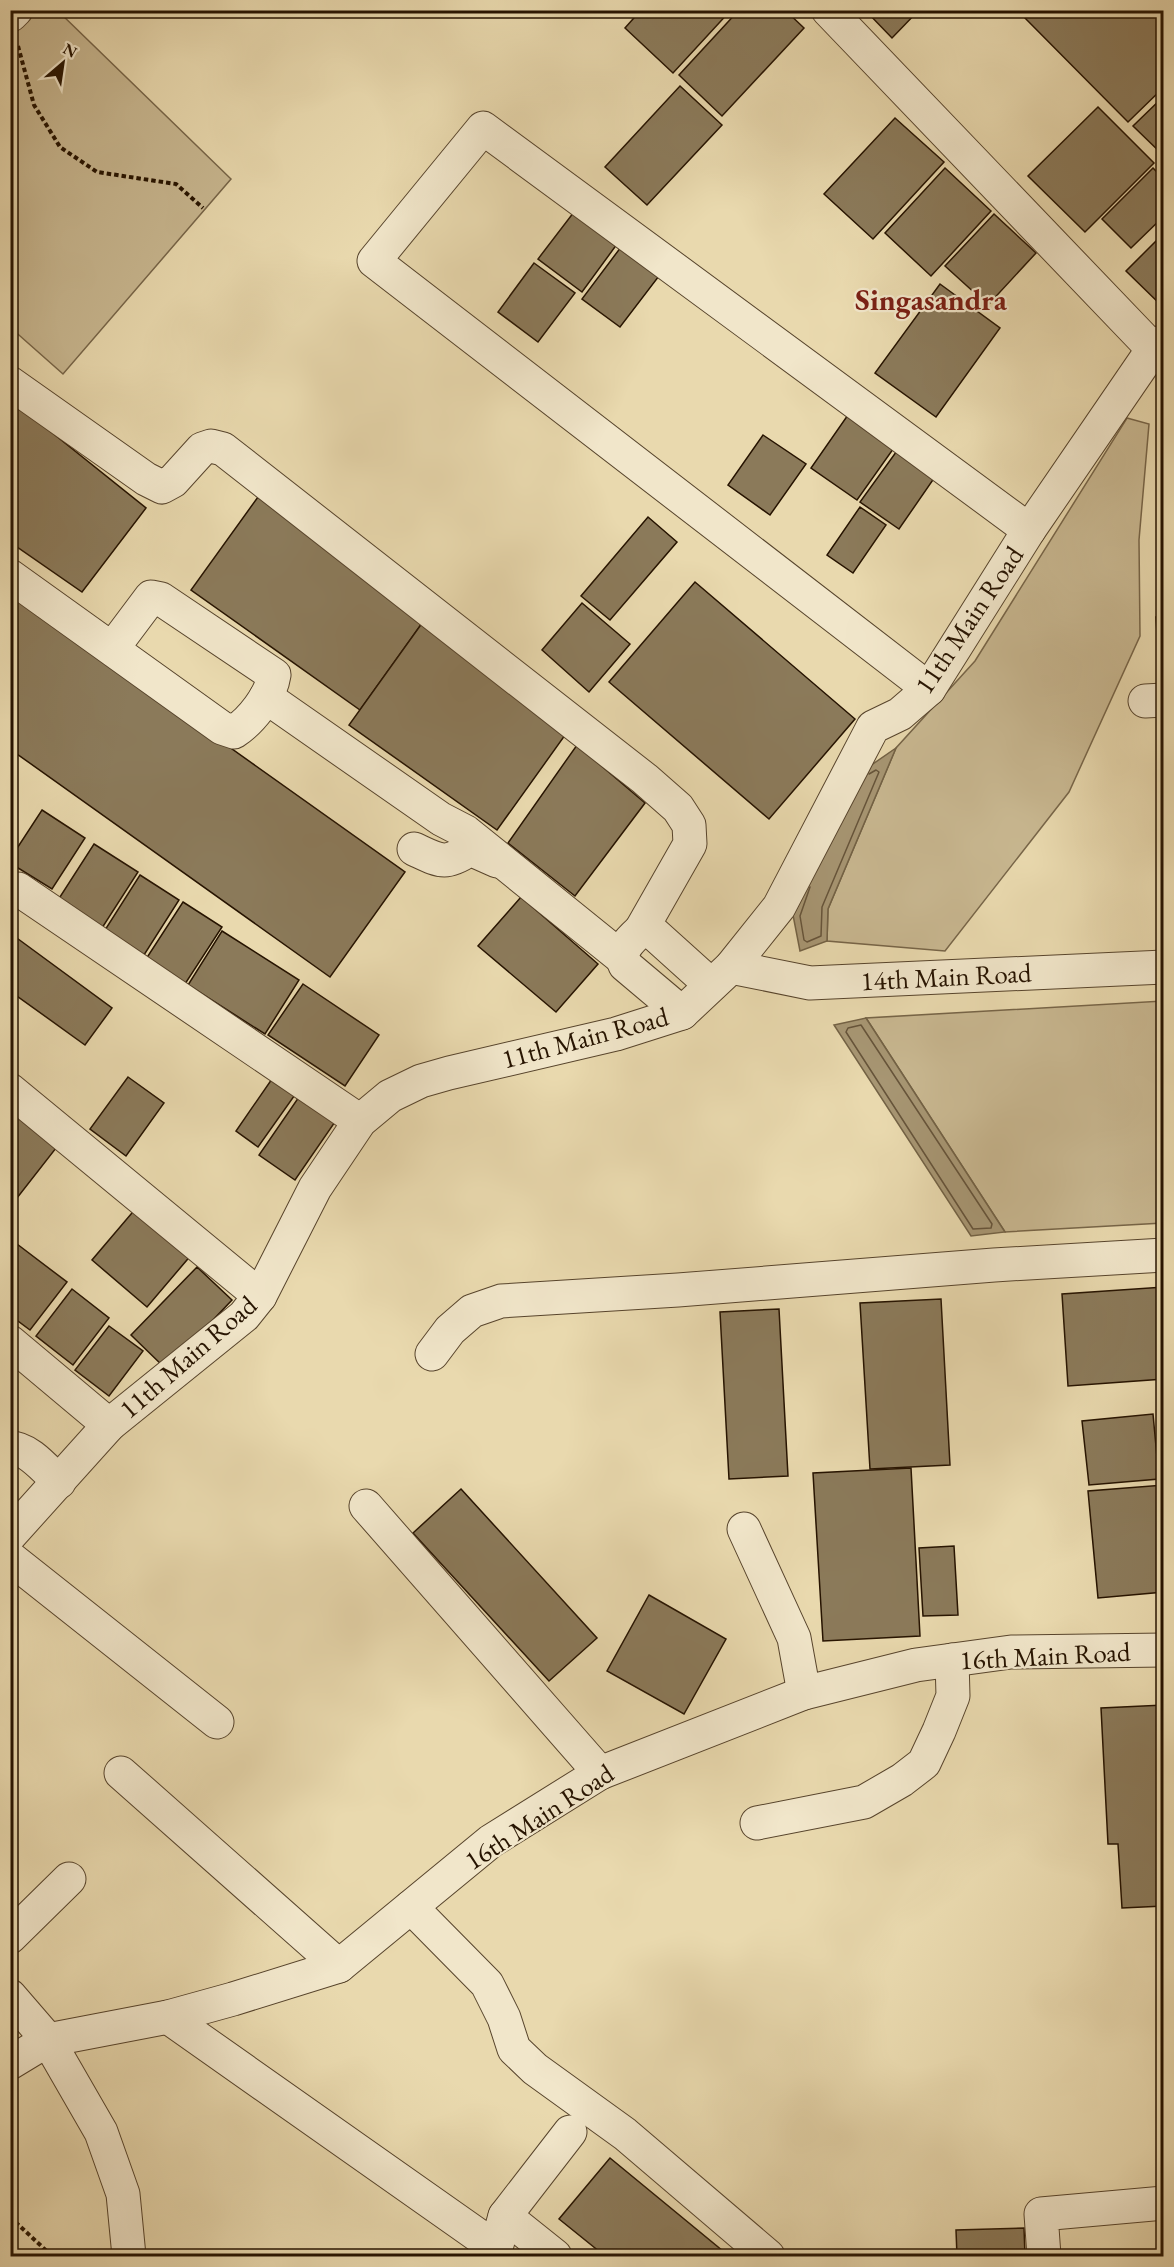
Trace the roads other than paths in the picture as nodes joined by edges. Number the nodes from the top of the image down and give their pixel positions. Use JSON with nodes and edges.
{"nodes":[{"id":1,"x":16,"y":10,"type":"edge"},
{"id":2,"x":828,"y":10,"type":"edge"},
{"id":3,"x":11,"y":15,"type":"edge"},
{"id":4,"x":1158,"y":345,"type":"edge"},
{"id":5,"x":10,"y":383,"type":"edge"},
{"id":6,"x":1029,"y":530,"type":"junction"},
{"id":7,"x":10,"y":576,"type":"edge"},
{"id":8,"x":112,"y":649,"type":"junction"},
{"id":9,"x":929,"y":690,"type":"junction"},
{"id":10,"x":266,"y":697,"type":"junction"},
{"id":11,"x":414,"y":849,"type":"dead end"},
{"id":12,"x":510,"y":867,"type":"junction"},
{"id":13,"x":18,"y":889,"type":"dead end"},
{"id":14,"x":640,"y":930,"type":"junction"},
{"id":15,"x":622,"y":958,"type":"junction"},
{"id":16,"x":1164,"y":967,"type":"edge"},
{"id":17,"x":721,"y":976,"type":"junction"},
{"id":18,"x":682,"y":1013,"type":"junction"},
{"id":19,"x":10,"y":1090,"type":"edge"},
{"id":20,"x":360,"y":1121,"type":"junction"},
{"id":21,"x":1164,"y":1255,"type":"edge"},
{"id":22,"x":260,"y":1296,"type":"junction"},
{"id":23,"x":10,"y":1342,"type":"edge"},
{"id":24,"x":432,"y":1354,"type":"dead end"},
{"id":25,"x":110,"y":1425,"type":"junction"},
{"id":26,"x":10,"y":1448,"type":"edge"},
{"id":27,"x":59,"y":1482,"type":"junction"},
{"id":28,"x":366,"y":1506,"type":"dead end"},
{"id":29,"x":744,"y":1529,"type":"dead end"},
{"id":30,"x":10,"y":1535,"type":"edge"},
{"id":31,"x":10,"y":1558,"type":"edge"},
{"id":32,"x":1164,"y":1650,"type":"edge"},
{"id":33,"x":952,"y":1660,"type":"junction"},
{"id":34,"x":804,"y":1693,"type":"junction"},
{"id":35,"x":217,"y":1722,"type":"dead end"},
{"id":36,"x":121,"y":1773,"type":"dead end"},
{"id":37,"x":600,"y":1773,"type":"junction"},
{"id":38,"x":757,"y":1823,"type":"dead end"},
{"id":39,"x":69,"y":1879,"type":"dead end"},
{"id":40,"x":411,"y":1907,"type":"junction"},
{"id":41,"x":10,"y":1937,"type":"edge"},
{"id":42,"x":339,"y":1966,"type":"junction"},
{"id":43,"x":10,"y":1996,"type":"edge"},
{"id":44,"x":168,"y":2017,"type":"junction"},
{"id":45,"x":48,"y":2040,"type":"junction"},
{"id":46,"x":10,"y":2063,"type":"edge"},
{"id":47,"x":570,"y":2132,"type":"dead end"},
{"id":48,"x":1164,"y":2203,"type":"edge"},
{"id":49,"x":505,"y":2217,"type":"junction"},
{"id":50,"x":493,"y":2252,"type":"edge"},
{"id":51,"x":129,"y":2256,"type":"edge"},
{"id":52,"x":555,"y":2256,"type":"edge"},
{"id":53,"x":768,"y":2256,"type":"edge"},
{"id":54,"x":1044,"y":2256,"type":"edge"}],
"edges":[{"from":1,"to":3,"type":"street"},
{"from":2,"to":4,"type":"street"},
{"from":4,"to":6,"type":"street","name":"11th Main Road"},
{"from":5,"to":14,"type":"street"},
{"from":6,"to":9,"type":"street","name":"11th Main Road"},
{"from":6,"to":9,"type":"street"},
{"from":7,"to":8,"type":"street"},
{"from":8,"to":10,"type":"street"},
{"from":8,"to":10,"type":"street"},
{"from":9,"to":17,"type":"street","name":"11th Main Road"},
{"from":10,"to":12,"type":"street"},
{"from":11,"to":12,"type":"street"},
{"from":12,"to":15,"type":"street"},
{"from":13,"to":20,"type":"street"},
{"from":14,"to":15,"type":"street"},
{"from":14,"to":17,"type":"street"},
{"from":15,"to":18,"type":"street"},
{"from":16,"to":17,"type":"street","name":"14th Main Road"},
{"from":17,"to":18,"type":"street","name":"11th Main Road"},
{"from":18,"to":20,"type":"street","name":"11th Main Road"},
{"from":19,"to":22,"type":"street"},
{"from":20,"to":22,"type":"street","name":"11th Main Road"},
{"from":21,"to":24,"type":"street"},
{"from":22,"to":25,"type":"street","name":"11th Main Road"},
{"from":23,"to":25,"type":"street"},
{"from":25,"to":27,"type":"street","name":"11th Main Road"},
{"from":26,"to":27,"type":"street"},
{"from":27,"to":30,"type":"street","name":"11th Main Road"},
{"from":28,"to":37,"type":"street"},
{"from":29,"to":34,"type":"street"},
{"from":31,"to":35,"type":"street"},
{"from":32,"to":33,"type":"street","name":"16th Main Road"},
{"from":33,"to":34,"type":"street","name":"16th Main Road"},
{"from":33,"to":38,"type":"street"},
{"from":34,"to":37,"type":"street","name":"16th Main Road"},
{"from":36,"to":42,"type":"street"},
{"from":37,"to":40,"type":"street","name":"16th Main Road"},
{"from":39,"to":41,"type":"street"},
{"from":40,"to":42,"type":"street","name":"16th Main Road"},
{"from":40,"to":53,"type":"street"},
{"from":42,"to":44,"type":"street","name":"16th Main Road"},
{"from":43,"to":45,"type":"street"},
{"from":44,"to":45,"type":"street","name":"16th Main Road"},
{"from":44,"to":50,"type":"street"},
{"from":45,"to":46,"type":"street"},
{"from":45,"to":51,"type":"street"},
{"from":47,"to":49,"type":"street"},
{"from":48,"to":54,"type":"street"},
{"from":49,"to":50,"type":"street"},
{"from":49,"to":52,"type":"street"}]}
